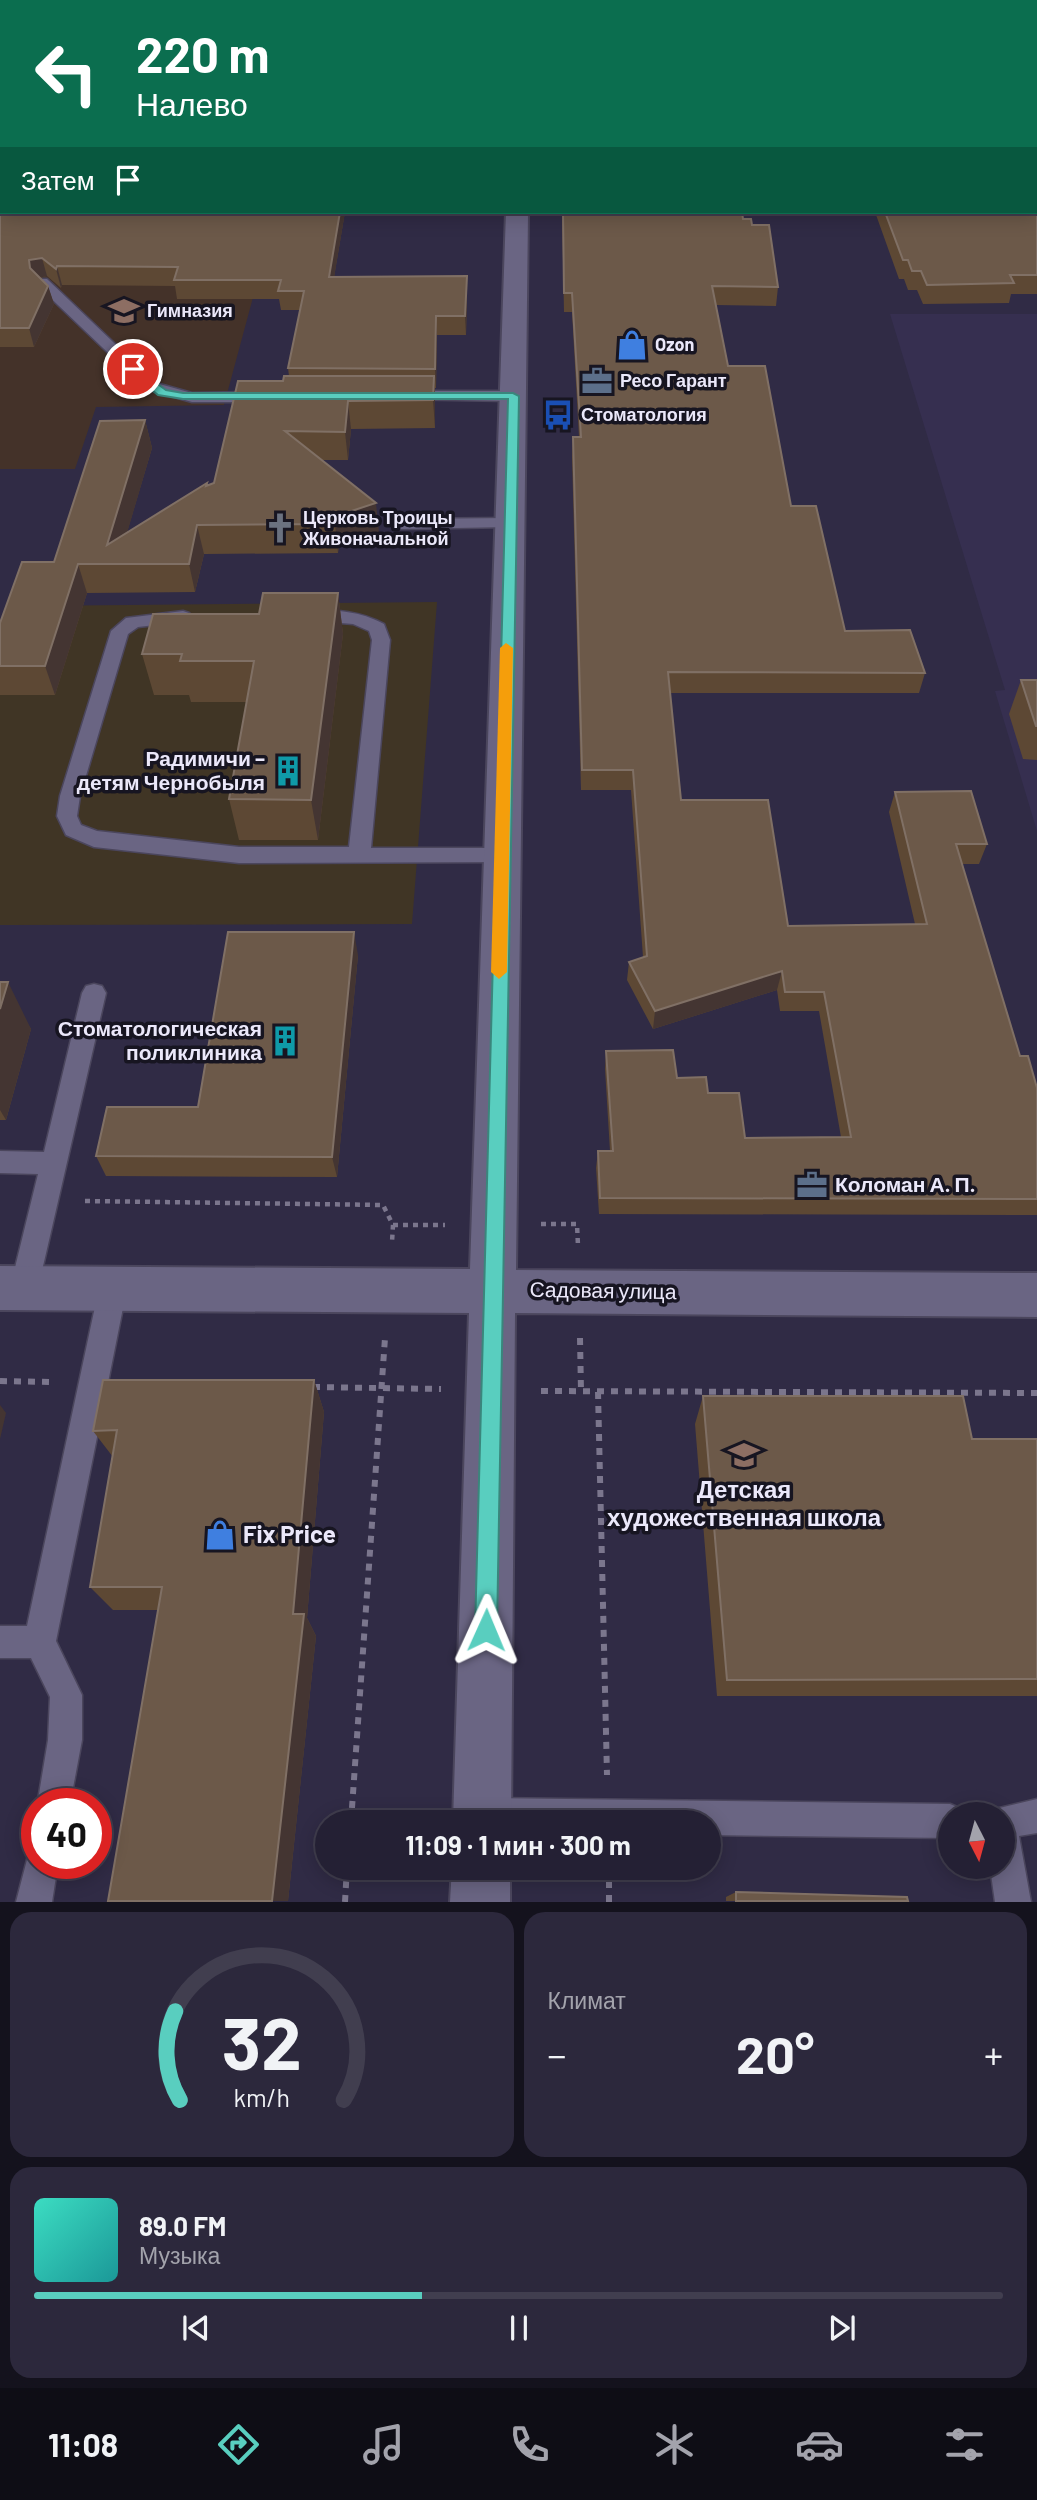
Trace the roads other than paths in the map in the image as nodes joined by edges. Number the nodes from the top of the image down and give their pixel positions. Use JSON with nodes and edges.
{"nodes":[{"id":1,"x":517,"y":214,"type":"edge"},
{"id":2,"x":42,"y":282,"type":"edge"},
{"id":3,"x":390,"y":396,"type":"edge"},
{"id":4,"x":513,"y":396,"type":"junction"},
{"id":5,"x":281,"y":397,"type":"edge"},
{"id":6,"x":510,"y":523,"type":"junction"},
{"id":7,"x":399,"y":524,"type":"dead end"},
{"id":8,"x":293,"y":616,"type":"edge"},
{"id":9,"x":199,"y":617,"type":"edge"},
{"id":10,"x":359,"y":856,"type":"junction"},
{"id":11,"x":501,"y":856,"type":"junction"},
{"id":12,"x":94,"y":993,"type":"dead end"},
{"id":13,"x":0,"y":1162,"type":"edge"},
{"id":14,"x":54,"y":1163,"type":"junction"},
{"id":15,"x":12,"y":1288,"type":"edge"},
{"id":16,"x":113,"y":1288,"type":"junction"},
{"id":17,"x":493,"y":1290,"type":"junction"},
{"id":18,"x":1037,"y":1294,"type":"edge"},
{"id":19,"x":0,"y":1642,"type":"edge"},
{"id":20,"x":40,"y":1642,"type":"junction"},
{"id":21,"x":56,"y":1788,"type":"edge"},
{"id":22,"x":482,"y":1810,"type":"edge"},
{"id":23,"x":1037,"y":1816,"type":"edge"},
{"id":24,"x":721,"y":1818,"type":"edge"},
{"id":25,"x":1015,"y":1820,"type":"edge"},
{"id":26,"x":938,"y":1821,"type":"edge"},
{"id":27,"x":38,"y":1879,"type":"edge"},
{"id":28,"x":480,"y":1880,"type":"edge"},
{"id":29,"x":1009,"y":1880,"type":"edge"},
{"id":30,"x":34,"y":1902,"type":"edge"},
{"id":31,"x":480,"y":1902,"type":"edge"},
{"id":32,"x":1013,"y":1902,"type":"edge"}],
"edges":[{"from":1,"to":4,"type":"street"},
{"from":2,"to":5,"type":"lane"},
{"from":3,"to":4,"type":"lane"},
{"from":4,"to":6,"type":"street"},
{"from":6,"to":7,"type":"lane"},
{"from":6,"to":11,"type":"street"},
{"from":8,"to":10,"type":"lane"},
{"from":9,"to":10,"type":"lane"},
{"from":10,"to":11,"type":"lane"},
{"from":11,"to":17,"type":"street"},
{"from":12,"to":14,"type":"lane"},
{"from":13,"to":14,"type":"lane"},
{"from":14,"to":15,"type":"lane"},
{"from":15,"to":16,"type":"street","name":"Садовая улица"},
{"from":16,"to":17,"type":"street","name":"Садовая улица"},
{"from":16,"to":20,"type":"lane"},
{"from":17,"to":18,"type":"street","name":"Садовая улица"},
{"from":17,"to":22,"type":"street"},
{"from":19,"to":20,"type":"lane"},
{"from":20,"to":21,"type":"lane"},
{"from":23,"to":25,"type":"lane"},
{"from":24,"to":26,"type":"lane"},
{"from":27,"to":30,"type":"lane"},
{"from":28,"to":31,"type":"street"},
{"from":29,"to":32,"type":"lane"}]}
